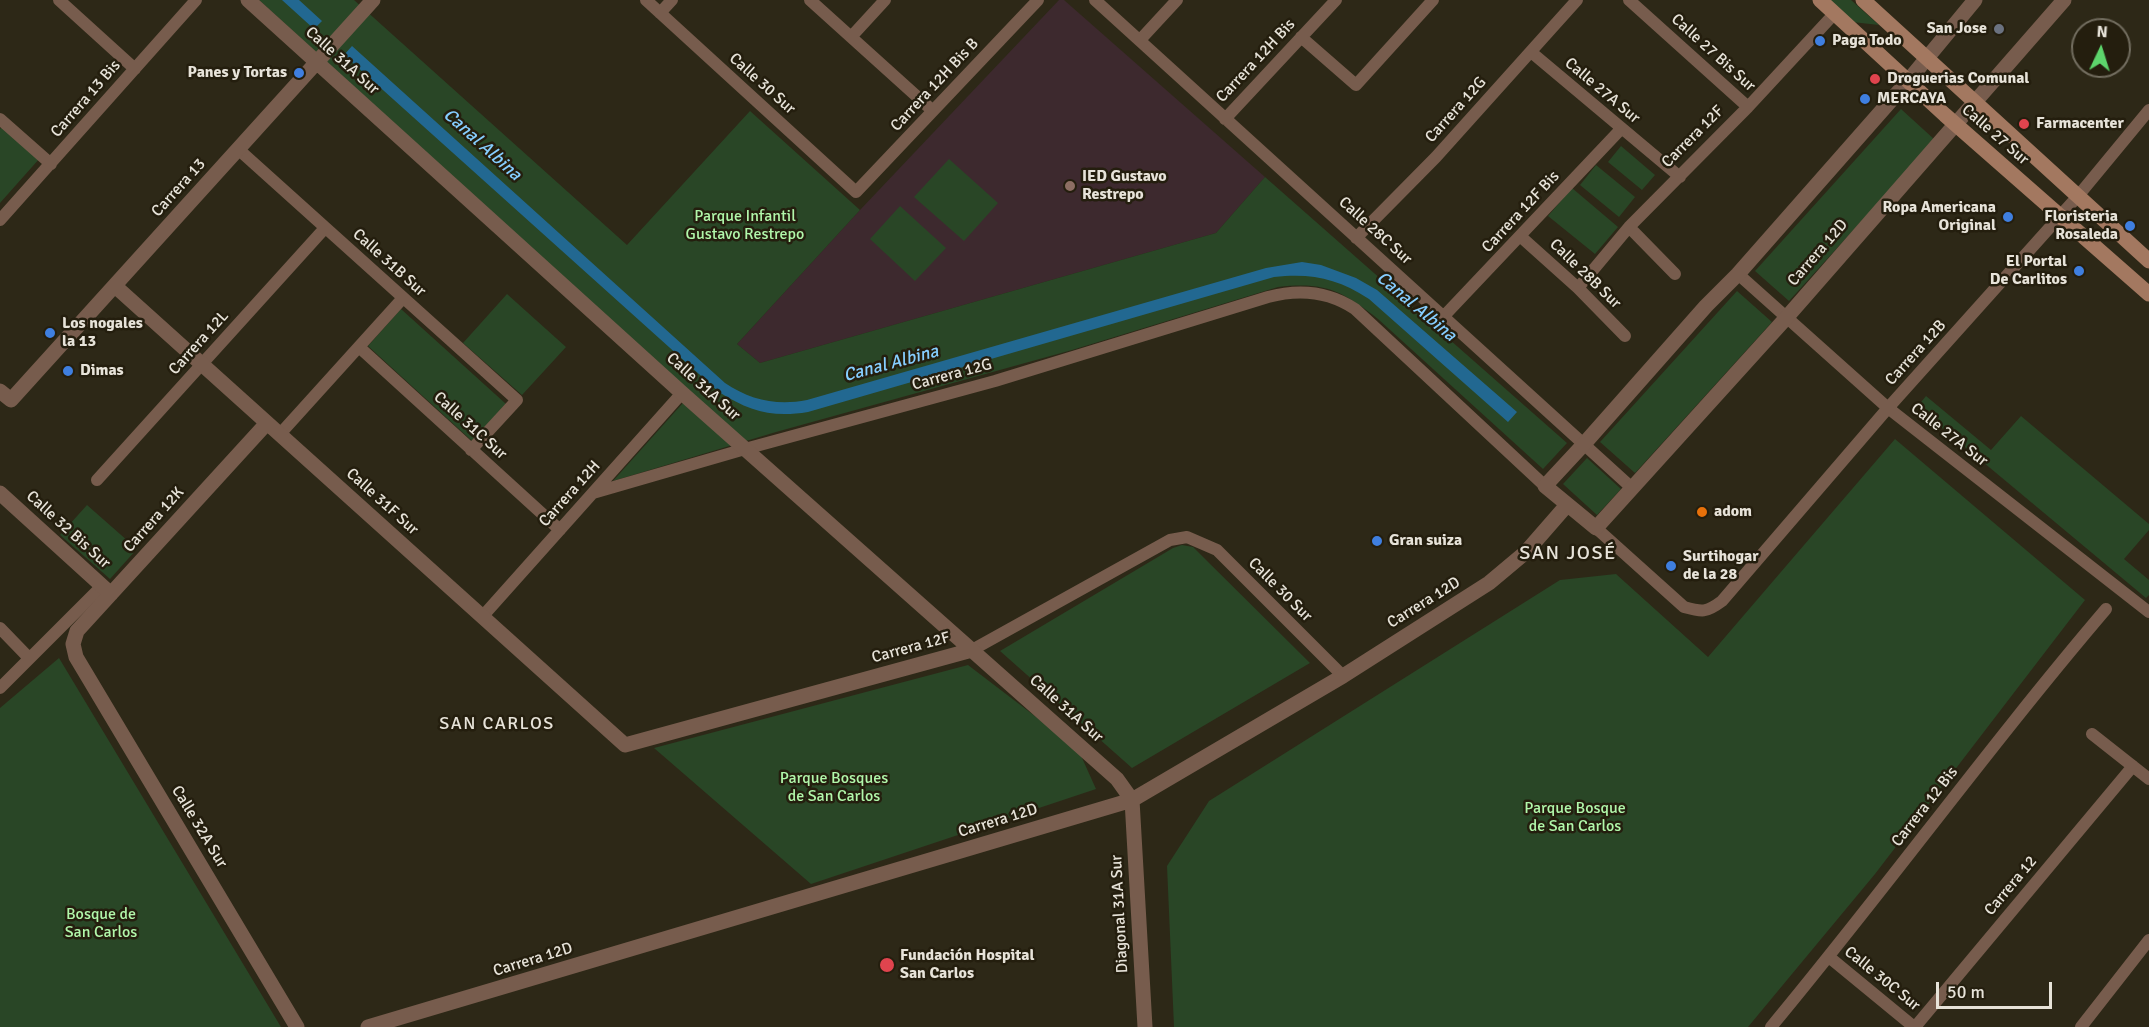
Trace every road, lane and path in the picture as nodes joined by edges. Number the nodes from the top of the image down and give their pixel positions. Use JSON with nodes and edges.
{"nodes":[{"id":1,"x":59,"y":0,"type":"edge"},
{"id":2,"x":196,"y":0,"type":"edge"},
{"id":3,"x":248,"y":0,"type":"edge"},
{"id":4,"x":373,"y":0,"type":"edge"},
{"id":5,"x":646,"y":0,"type":"edge"},
{"id":6,"x":672,"y":0,"type":"edge"},
{"id":7,"x":810,"y":0,"type":"edge"},
{"id":8,"x":885,"y":0,"type":"edge"},
{"id":9,"x":1038,"y":0,"type":"edge"},
{"id":10,"x":1095,"y":0,"type":"edge"},
{"id":11,"x":1177,"y":0,"type":"edge"},
{"id":12,"x":1336,"y":0,"type":"edge"},
{"id":13,"x":1433,"y":0,"type":"edge"},
{"id":14,"x":1577,"y":0,"type":"edge"},
{"id":15,"x":1629,"y":0,"type":"edge"},
{"id":16,"x":1820,"y":0,"type":"edge"},
{"id":17,"x":1863,"y":0,"type":"edge"},
{"id":18,"x":1975,"y":0,"type":"edge"},
{"id":19,"x":2064,"y":0,"type":"edge"},
{"id":20,"x":660,"y":13,"type":"junction"},
{"id":21,"x":1835,"y":13,"type":"junction"},
{"id":22,"x":851,"y":37,"type":"junction"},
{"id":23,"x":1301,"y":37,"type":"junction"},
{"id":24,"x":1140,"y":39,"type":"junction"},
{"id":25,"x":1531,"y":52,"type":"junction"},
{"id":26,"x":1927,"y":57,"type":"junction"},
{"id":27,"x":317,"y":62,"type":"junction"},
{"id":28,"x":135,"y":69,"type":"junction"},
{"id":29,"x":1908,"y":81,"type":"junction"},
{"id":30,"x":1975,"y":102,"type":"junction"},
{"id":31,"x":1748,"y":107,"type":"junction"},
{"id":32,"x":2149,"y":110,"type":"edge"},
{"id":33,"x":933,"y":111,"type":"junction"},
{"id":34,"x":0,"y":118,"type":"edge"},
{"id":35,"x":1225,"y":119,"type":"junction"},
{"id":36,"x":1956,"y":124,"type":"junction"},
{"id":37,"x":1621,"y":129,"type":"junction"},
{"id":38,"x":238,"y":149,"type":"junction"},
{"id":39,"x":51,"y":164,"type":"junction"},
{"id":40,"x":1680,"y":177,"type":"junction"},
{"id":41,"x":856,"y":192,"type":"joint"},
{"id":42,"x":2078,"y":196,"type":"junction"},
{"id":43,"x":2060,"y":216,"type":"junction"},
{"id":44,"x":0,"y":220,"type":"edge"},
{"id":45,"x":1629,"y":227,"type":"junction"},
{"id":46,"x":325,"y":228,"type":"junction"},
{"id":47,"x":1521,"y":236,"type":"junction"},
{"id":48,"x":1356,"y":238,"type":"junction"},
{"id":49,"x":2149,"y":261,"type":"edge"},
{"id":50,"x":1675,"y":274,"type":"dead end"},
{"id":51,"x":1738,"y":274,"type":"junction"},
{"id":52,"x":115,"y":286,"type":"junction"},
{"id":53,"x":1578,"y":288,"type":"junction"},
{"id":54,"x":2149,"y":294,"type":"edge"},
{"id":55,"x":403,"y":298,"type":"junction"},
{"id":56,"x":1444,"y":316,"type":"junction"},
{"id":57,"x":1786,"y":317,"type":"junction"},
{"id":58,"x":1625,"y":336,"type":"dead end"},
{"id":59,"x":358,"y":347,"type":"junction"},
{"id":60,"x":202,"y":364,"type":"junction"},
{"id":61,"x":682,"y":393,"type":"junction"},
{"id":62,"x":6,"y":396,"type":"edge"},
{"id":63,"x":1888,"y":408,"type":"junction"},
{"id":64,"x":267,"y":423,"type":"junction"},
{"id":65,"x":280,"y":435,"type":"junction"},
{"id":66,"x":1584,"y":444,"type":"junction"},
{"id":67,"x":745,"y":449,"type":"junction"},
{"id":68,"x":471,"y":450,"type":"junction"},
{"id":69,"x":97,"y":480,"type":"dead end"},
{"id":70,"x":1545,"y":486,"type":"junction"},
{"id":71,"x":1632,"y":488,"type":"junction"},
{"id":72,"x":0,"y":493,"type":"edge"},
{"id":73,"x":593,"y":493,"type":"junction"},
{"id":74,"x":1567,"y":505,"type":"junction"},
{"id":75,"x":1596,"y":528,"type":"junction"},
{"id":76,"x":560,"y":530,"type":"junction"},
{"id":77,"x":1187,"y":537,"type":"joint"},
{"id":78,"x":106,"y":590,"type":"junction"},
{"id":79,"x":2106,"y":609,"type":"dead end"},
{"id":80,"x":2149,"y":612,"type":"edge"},
{"id":81,"x":483,"y":617,"type":"junction"},
{"id":82,"x":0,"y":628,"type":"edge"},
{"id":83,"x":73,"y":644,"type":"joint"},
{"id":84,"x":972,"y":650,"type":"junction"},
{"id":85,"x":29,"y":658,"type":"junction"},
{"id":86,"x":1343,"y":676,"type":"junction"},
{"id":87,"x":0,"y":688,"type":"edge"},
{"id":88,"x":2092,"y":734,"type":"dead end"},
{"id":89,"x":625,"y":745,"type":"joint"},
{"id":90,"x":2133,"y":766,"type":"junction"},
{"id":91,"x":2149,"y":779,"type":"edge"},
{"id":92,"x":1132,"y":800,"type":"junction"},
{"id":93,"x":2149,"y":940,"type":"edge"},
{"id":94,"x":1829,"y":957,"type":"junction"},
{"id":95,"x":2084,"y":1026,"type":"edge"},
{"id":96,"x":297,"y":1027,"type":"edge"},
{"id":97,"x":368,"y":1027,"type":"edge"},
{"id":98,"x":1145,"y":1027,"type":"edge"},
{"id":99,"x":1771,"y":1027,"type":"edge"},
{"id":100,"x":1914,"y":1027,"type":"edge"}],
"edges":[{"from":1,"to":28,"type":"street"},
{"from":2,"to":28,"type":"street","name":"Carrera 13 Bis"},
{"from":3,"to":27,"type":"street","name":"Calle 31A Sur"},
{"from":4,"to":27,"type":"street","name":"Carrera 13"},
{"from":5,"to":20,"type":"street","name":"Calle 30 Sur"},
{"from":6,"to":20,"type":"street"},
{"from":7,"to":22,"type":"street"},
{"from":8,"to":22,"type":"street"},
{"from":9,"to":33,"type":"street","name":"Carrera 12H Bis B"},
{"from":10,"to":24,"type":"street","name":"Calle 28C Sur"},
{"from":11,"to":24,"type":"street"},
{"from":12,"to":23,"type":"street","name":"Carrera 12H Bis"},
{"from":13,"to":23,"type":"street"},
{"from":14,"to":25,"type":"street","name":"Carrera 12G"},
{"from":15,"to":31,"type":"street","name":"Calle 27 Bis Sur"},
{"from":16,"to":21,"type":"main road","name":"Calle 27 Sur"},
{"from":17,"to":26,"type":"main road","name":"Calle 27 Sur"},
{"from":18,"to":26,"type":"street"},
{"from":19,"to":30,"type":"street","name":"Carrera 12D"},
{"from":20,"to":41,"type":"street","name":"Calle 30 Sur"},
{"from":21,"to":29,"type":"main road","name":"Calle 27 Sur"},
{"from":21,"to":31,"type":"street","name":"Carrera 12F"},
{"from":22,"to":33,"type":"street"},
{"from":23,"to":35,"type":"street","name":"Carrera 12H Bis"},
{"from":24,"to":35,"type":"street","name":"Calle 28C Sur"},
{"from":25,"to":37,"type":"street","name":"Calle 27A Sur"},
{"from":25,"to":48,"type":"street","name":"Carrera 12G"},
{"from":26,"to":29,"type":"street"},
{"from":26,"to":30,"type":"main road","name":"Calle 27 Sur"},
{"from":27,"to":38,"type":"street","name":"Carrera 13"},
{"from":27,"to":61,"type":"street","name":"Calle 31A Sur"},
{"from":28,"to":39,"type":"street","name":"Carrera 13 Bis"},
{"from":29,"to":36,"type":"main road","name":"Calle 27 Sur"},
{"from":29,"to":51,"type":"street"},
{"from":30,"to":36,"type":"street","name":"Carrera 12D"},
{"from":30,"to":42,"type":"main road","name":"Calle 27 Sur"},
{"from":31,"to":40,"type":"street","name":"Carrera 12F"},
{"from":32,"to":42,"type":"street","name":"Carrera 12B"},
{"from":33,"to":41,"type":"street","name":"Carrera 12H Bis B"},
{"from":34,"to":39,"type":"street"},
{"from":35,"to":48,"type":"street","name":"Calle 28C Sur"},
{"from":36,"to":43,"type":"main road","name":"Calle 27 Sur"},
{"from":36,"to":57,"type":"street","name":"Carrera 12D"},
{"from":37,"to":40,"type":"street","name":"Calle 27A Sur"},
{"from":37,"to":47,"type":"street","name":"Carrera 12F Bis"},
{"from":38,"to":46,"type":"street","name":"Calle 31B Sur"},
{"from":38,"to":52,"type":"street","name":"Carrera 13"},
{"from":39,"to":44,"type":"street","name":"Carrera 13 Bis"},
{"from":40,"to":45,"type":"street","name":"Carrera 12F"},
{"from":42,"to":43,"type":"street","name":"Carrera 12B"},
{"from":42,"to":49,"type":"main road","name":"Calle 27 Sur"},
{"from":43,"to":54,"type":"main road","name":"Calle 27 Sur"},
{"from":43,"to":63,"type":"street","name":"Carrera 12B"},
{"from":45,"to":50,"type":"street"},
{"from":45,"to":53,"type":"street","name":"Carrera 12F"},
{"from":46,"to":55,"type":"street","name":"Calle 31B Sur"},
{"from":46,"to":60,"type":"street","name":"Carrera 12L"},
{"from":47,"to":53,"type":"street","name":"Calle 28B Sur"},
{"from":47,"to":56,"type":"street","name":"Carrera 12F Bis"},
{"from":48,"to":56,"type":"street","name":"Calle 28C Sur"},
{"from":51,"to":57,"type":"street","name":"Calle 27A Sur"},
{"from":51,"to":66,"type":"street"},
{"from":52,"to":60,"type":"street","name":"Calle 31F Sur"},
{"from":52,"to":62,"type":"street","name":"Carrera 13"},
{"from":53,"to":58,"type":"street","name":"Calle 28B Sur"},
{"from":55,"to":59,"type":"street"},
{"from":55,"to":68,"type":"street","name":"Calle 31B Sur"},
{"from":56,"to":66,"type":"street","name":"Calle 28C Sur"},
{"from":57,"to":63,"type":"street","name":"Calle 27A Sur"},
{"from":57,"to":71,"type":"street","name":"Carrera 12D"},
{"from":59,"to":65,"type":"street"},
{"from":59,"to":68,"type":"street","name":"Calle 31C Sur"},
{"from":60,"to":64,"type":"street","name":"Calle 31F Sur"},
{"from":60,"to":69,"type":"street","name":"Carrera 12L"},
{"from":61,"to":67,"type":"street","name":"Calle 31A Sur"},
{"from":61,"to":73,"type":"street","name":"Carrera 12H"},
{"from":63,"to":75,"type":"street","name":"Carrera 12B"},
{"from":63,"to":80,"type":"street","name":"Calle 27A Sur"},
{"from":64,"to":65,"type":"street","name":"Calle 31F Sur"},
{"from":64,"to":78,"type":"street","name":"Carrera 12K"},
{"from":65,"to":81,"type":"street","name":"Calle 31F Sur"},
{"from":66,"to":70,"type":"street"},
{"from":66,"to":71,"type":"street","name":"Calle 28C Sur"},
{"from":67,"to":70,"type":"street","name":"Carrera 12G"},
{"from":67,"to":73,"type":"street","name":"Carrera 12G"},
{"from":67,"to":84,"type":"street","name":"Calle 31A Sur"},
{"from":68,"to":76,"type":"street","name":"Calle 31C Sur"},
{"from":70,"to":74,"type":"street"},
{"from":71,"to":75,"type":"street","name":"Carrera 12D"},
{"from":72,"to":78,"type":"street","name":"Calle 32 Bis Sur"},
{"from":73,"to":76,"type":"street","name":"Carrera 12H"},
{"from":74,"to":75,"type":"street"},
{"from":74,"to":86,"type":"street","name":"Carrera 12D"},
{"from":76,"to":81,"type":"street","name":"Carrera 12H"},
{"from":77,"to":84,"type":"street","name":"Carrera 12F"},
{"from":77,"to":86,"type":"street","name":"Calle 30 Sur"},
{"from":78,"to":83,"type":"street","name":"Carrera 12K"},
{"from":78,"to":85,"type":"street","name":"Carrera 12K"},
{"from":79,"to":94,"type":"street","name":"Carrera 12 Bis"},
{"from":81,"to":89,"type":"street","name":"Calle 31F Sur"},
{"from":82,"to":85,"type":"street"},
{"from":83,"to":96,"type":"street","name":"Calle 32A Sur"},
{"from":84,"to":89,"type":"street","name":"Carrera 12F"},
{"from":84,"to":92,"type":"street","name":"Calle 31A Sur"},
{"from":85,"to":87,"type":"street","name":"Carrera 12K"},
{"from":86,"to":92,"type":"street","name":"Carrera 12D"},
{"from":88,"to":90,"type":"street"},
{"from":90,"to":91,"type":"street"},
{"from":90,"to":100,"type":"street","name":"Carrera 12"},
{"from":92,"to":97,"type":"street","name":"Carrera 12D"},
{"from":92,"to":98,"type":"street","name":"Diagonal 31A Sur"},
{"from":93,"to":95,"type":"street"},
{"from":94,"to":99,"type":"street","name":"Carrera 12 Bis"},
{"from":94,"to":100,"type":"street","name":"Calle 30C Sur"}]}
